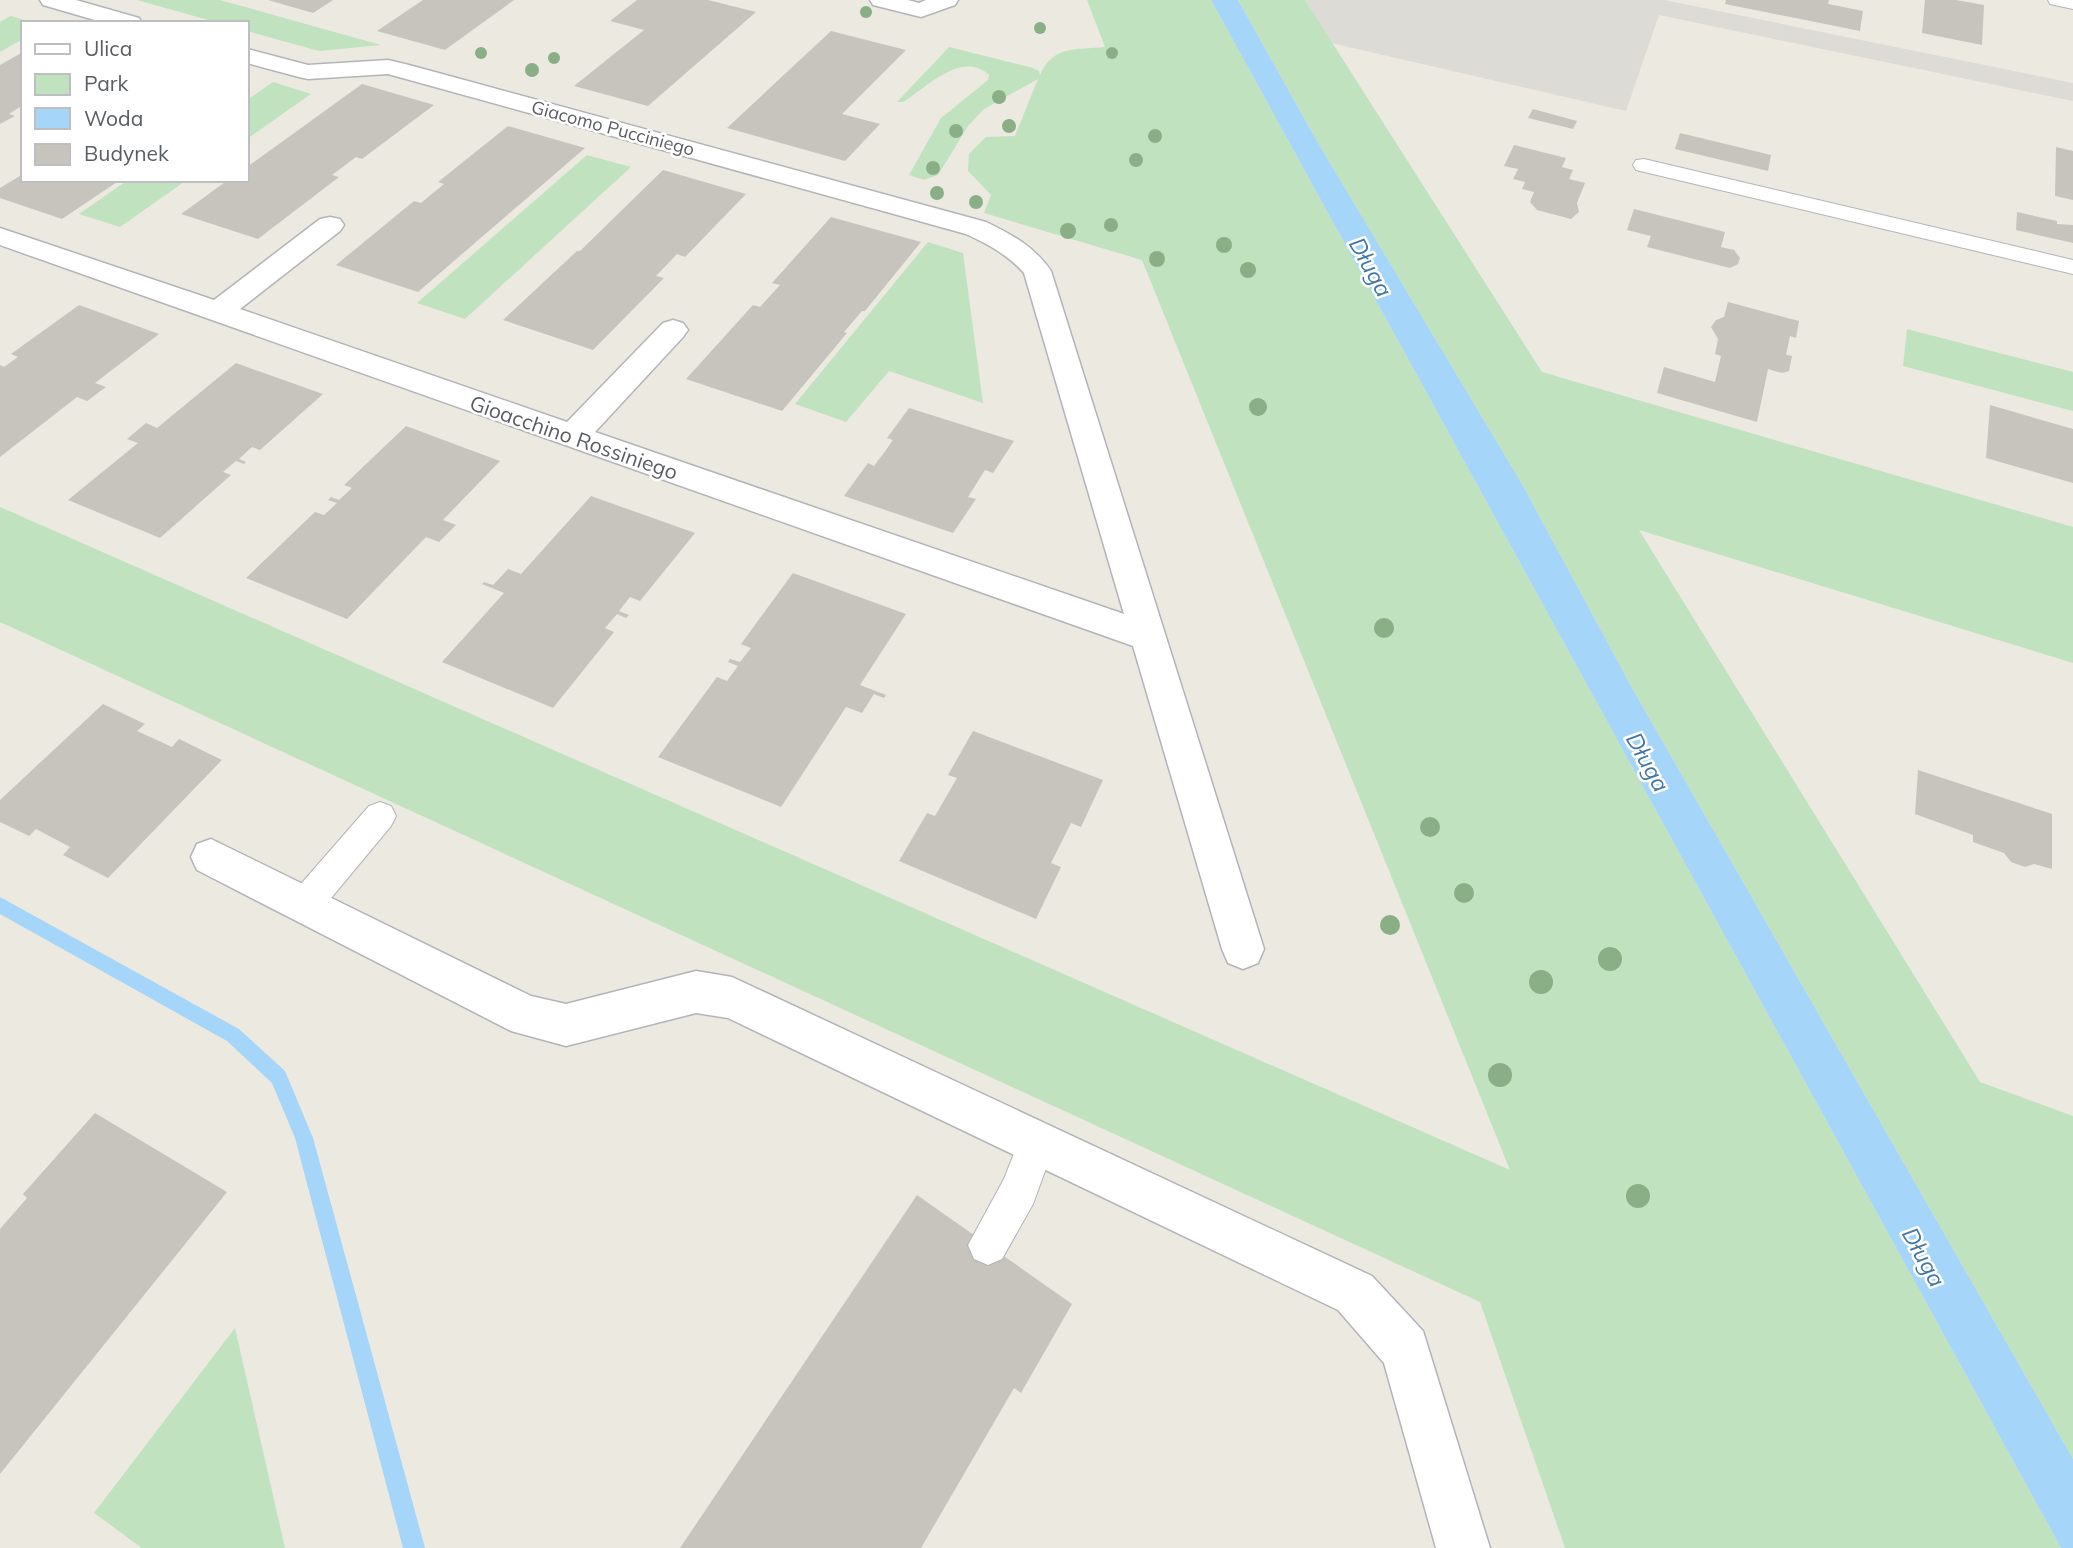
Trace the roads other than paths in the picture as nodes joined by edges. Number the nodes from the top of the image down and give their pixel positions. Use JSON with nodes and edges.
{"nodes":[{"id":1,"x":51,"y":0,"type":"edge"},
{"id":2,"x":880,"y":0,"type":"edge"},
{"id":3,"x":947,"y":0,"type":"edge"},
{"id":4,"x":2057,"y":0,"type":"edge"},
{"id":5,"x":2073,"y":3,"type":"edge"},
{"id":6,"x":124,"y":21,"type":"edge"},
{"id":7,"x":248,"y":56,"type":"edge"},
{"id":8,"x":1644,"y":165,"type":"dead end"},
{"id":9,"x":330,"y":225,"type":"dead end"},
{"id":10,"x":0,"y":236,"type":"edge"},
{"id":11,"x":2073,"y":267,"type":"edge"},
{"id":12,"x":218,"y":312,"type":"junction"},
{"id":13,"x":673,"y":330,"type":"dead end"},
{"id":14,"x":573,"y":436,"type":"junction"},
{"id":15,"x":1149,"y":637,"type":"junction"},
{"id":16,"x":380,"y":816,"type":"dead end"},
{"id":17,"x":211,"y":857,"type":"dead end"},
{"id":18,"x":305,"y":904,"type":"junction"},
{"id":19,"x":1243,"y":949,"type":"dead end"},
{"id":20,"x":1037,"y":1141,"type":"junction"},
{"id":21,"x":988,"y":1245,"type":"dead end"},
{"id":22,"x":1463,"y":1548,"type":"edge"}],
"edges":[{"from":1,"to":6,"type":"street"},
{"from":2,"to":3,"type":"street"},
{"from":4,"to":5,"type":"lane"},
{"from":7,"to":15,"type":"street","name":"Giacomo Pucciniego"},
{"from":8,"to":11,"type":"lane"},
{"from":9,"to":12,"type":"street"},
{"from":10,"to":12,"type":"street","name":"Gioacchino Rossiniego"},
{"from":12,"to":14,"type":"street","name":"Gioacchino Rossiniego"},
{"from":13,"to":14,"type":"street"},
{"from":14,"to":15,"type":"street","name":"Gioacchino Rossiniego"},
{"from":15,"to":19,"type":"street","name":"Giacomo Pucciniego"},
{"from":16,"to":18,"type":"lane"},
{"from":17,"to":18,"type":"street"},
{"from":18,"to":20,"type":"street"},
{"from":20,"to":21,"type":"lane"},
{"from":20,"to":22,"type":"street"}]}
